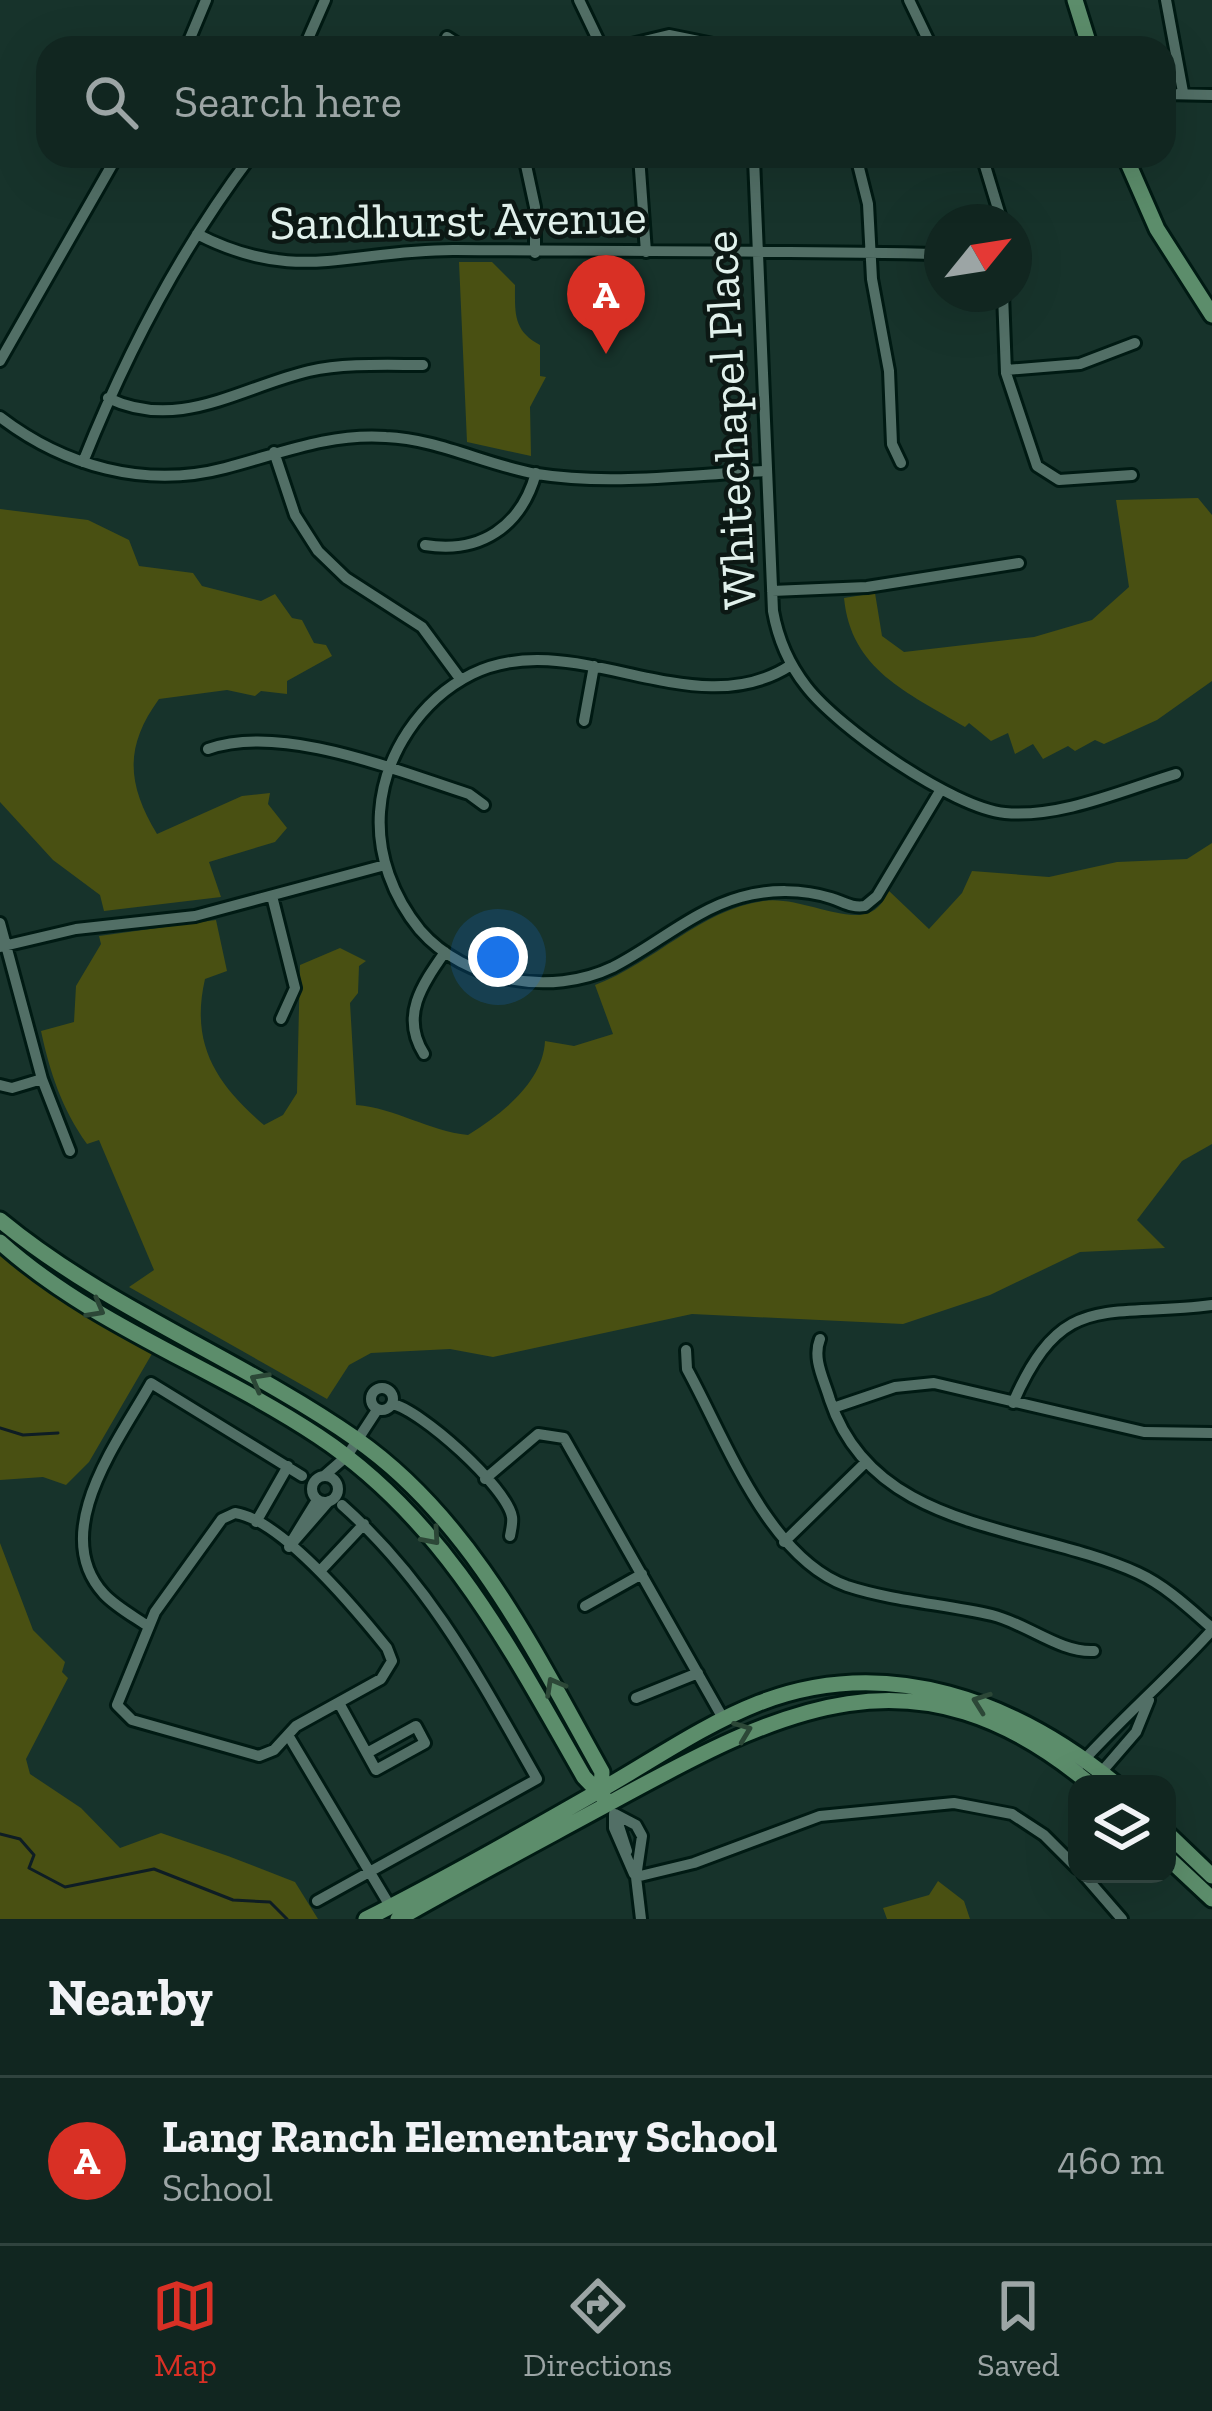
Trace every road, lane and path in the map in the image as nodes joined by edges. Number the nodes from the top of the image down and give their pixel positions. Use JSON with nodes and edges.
{"nodes":[{"id":1,"x":206,"y":0,"type":"edge"},
{"id":2,"x":325,"y":0,"type":"edge"},
{"id":3,"x":579,"y":0,"type":"edge"},
{"id":4,"x":910,"y":0,"type":"edge"},
{"id":5,"x":1075,"y":0,"type":"edge"},
{"id":6,"x":1166,"y":0,"type":"edge"},
{"id":7,"x":191,"y":36,"type":"edge"},
{"id":8,"x":309,"y":36,"type":"edge"},
{"id":9,"x":596,"y":36,"type":"edge"},
{"id":10,"x":926,"y":36,"type":"edge"},
{"id":11,"x":1086,"y":36,"type":"edge"},
{"id":12,"x":1173,"y":36,"type":"edge"},
{"id":13,"x":1176,"y":54,"type":"edge"},
{"id":14,"x":1183,"y":92,"type":"junction"},
{"id":15,"x":1176,"y":93,"type":"edge"},
{"id":16,"x":1212,"y":95,"type":"edge"},
{"id":17,"x":110,"y":168,"type":"edge"},
{"id":18,"x":243,"y":168,"type":"edge"},
{"id":19,"x":527,"y":168,"type":"edge"},
{"id":20,"x":640,"y":168,"type":"edge"},
{"id":21,"x":754,"y":168,"type":"edge"},
{"id":22,"x":859,"y":168,"type":"edge"},
{"id":23,"x":986,"y":168,"type":"edge"},
{"id":24,"x":1129,"y":168,"type":"edge"},
{"id":25,"x":997,"y":204,"type":"edge"},
{"id":26,"x":197,"y":234,"type":"junction"},
{"id":27,"x":755,"y":252,"type":"junction"},
{"id":28,"x":535,"y":253,"type":"junction"},
{"id":29,"x":646,"y":253,"type":"junction"},
{"id":30,"x":872,"y":253,"type":"junction"},
{"id":31,"x":924,"y":254,"type":"edge"},
{"id":32,"x":1004,"y":312,"type":"edge"},
{"id":33,"x":1212,"y":315,"type":"edge"},
{"id":34,"x":1135,"y":343,"type":"dead end"},
{"id":35,"x":0,"y":362,"type":"edge"},
{"id":36,"x":423,"y":364,"type":"dead end"},
{"id":37,"x":1006,"y":370,"type":"junction"},
{"id":38,"x":108,"y":398,"type":"junction"},
{"id":39,"x":0,"y":417,"type":"edge"},
{"id":40,"x":274,"y":452,"type":"junction"},
{"id":41,"x":82,"y":462,"type":"junction"},
{"id":42,"x":901,"y":463,"type":"dead end"},
{"id":43,"x":767,"y":471,"type":"junction"},
{"id":44,"x":536,"y":473,"type":"junction"},
{"id":45,"x":1132,"y":475,"type":"dead end"},
{"id":46,"x":424,"y":545,"type":"dead end"},
{"id":47,"x":1019,"y":563,"type":"dead end"},
{"id":48,"x":772,"y":592,"type":"junction"},
{"id":49,"x":791,"y":665,"type":"junction"},
{"id":50,"x":594,"y":666,"type":"junction"},
{"id":51,"x":461,"y":680,"type":"junction"},
{"id":52,"x":584,"y":722,"type":"dead end"},
{"id":53,"x":208,"y":749,"type":"dead end"},
{"id":54,"x":388,"y":768,"type":"junction"},
{"id":55,"x":1176,"y":774,"type":"dead end"},
{"id":56,"x":940,"y":790,"type":"junction"},
{"id":57,"x":484,"y":805,"type":"dead end"},
{"id":58,"x":385,"y":866,"type":"junction"},
{"id":59,"x":272,"y":896,"type":"junction"},
{"id":60,"x":0,"y":923,"type":"edge"},
{"id":61,"x":4,"y":945,"type":"edge"},
{"id":62,"x":445,"y":952,"type":"junction"},
{"id":63,"x":281,"y":1018,"type":"dead end"},
{"id":64,"x":424,"y":1054,"type":"dead end"},
{"id":65,"x":42,"y":1079,"type":"junction"},
{"id":66,"x":0,"y":1085,"type":"edge"},
{"id":67,"x":70,"y":1151,"type":"dead end"},
{"id":68,"x":0,"y":1220,"type":"edge"},
{"id":69,"x":0,"y":1242,"type":"edge"},
{"id":70,"x":1212,"y":1305,"type":"edge"},
{"id":71,"x":820,"y":1339,"type":"dead end"},
{"id":72,"x":686,"y":1350,"type":"dead end"},
{"id":73,"x":392,"y":1399,"type":"junction"},
{"id":74,"x":1013,"y":1402,"type":"junction"},
{"id":75,"x":833,"y":1408,"type":"junction"},
{"id":76,"x":377,"y":1410,"type":"junction"},
{"id":77,"x":1212,"y":1433,"type":"edge"},
{"id":78,"x":359,"y":1441,"type":"junction"},
{"id":79,"x":347,"y":1456,"type":"junction"},
{"id":80,"x":866,"y":1462,"type":"junction"},
{"id":81,"x":288,"y":1466,"type":"junction"},
{"id":82,"x":302,"y":1476,"type":"dead end"},
{"id":83,"x":330,"y":1479,"type":"junction"},
{"id":84,"x":485,"y":1479,"type":"junction"},
{"id":85,"x":330,"y":1502,"type":"junction"},
{"id":86,"x":256,"y":1522,"type":"junction"},
{"id":87,"x":364,"y":1524,"type":"junction"},
{"id":88,"x":510,"y":1536,"type":"dead end"},
{"id":89,"x":784,"y":1542,"type":"junction"},
{"id":90,"x":289,"y":1547,"type":"junction"},
{"id":91,"x":320,"y":1571,"type":"junction"},
{"id":92,"x":642,"y":1574,"type":"junction"},
{"id":93,"x":585,"y":1606,"type":"dead end"},
{"id":94,"x":149,"y":1627,"type":"junction"},
{"id":95,"x":1212,"y":1629,"type":"edge"},
{"id":96,"x":1094,"y":1651,"type":"dead end"},
{"id":97,"x":698,"y":1673,"type":"junction"},
{"id":98,"x":636,"y":1698,"type":"dead end"},
{"id":99,"x":339,"y":1702,"type":"junction"},
{"id":100,"x":1133,"y":1719,"type":"junction"},
{"id":101,"x":724,"y":1720,"type":"junction"},
{"id":102,"x":288,"y":1735,"type":"junction"},
{"id":103,"x":367,"y":1753,"type":"junction"},
{"id":104,"x":1079,"y":1765,"type":"junction"},
{"id":105,"x":1089,"y":1775,"type":"edge"},
{"id":106,"x":1097,"y":1775,"type":"edge"},
{"id":107,"x":608,"y":1802,"type":"junction"},
{"id":108,"x":1176,"y":1842,"type":"edge"},
{"id":109,"x":639,"y":1847,"type":"junction"},
{"id":110,"x":624,"y":1852,"type":"junction"},
{"id":111,"x":1068,"y":1859,"type":"edge"},
{"id":112,"x":1176,"y":1865,"type":"edge"},
{"id":113,"x":371,"y":1872,"type":"junction"},
{"id":114,"x":1212,"y":1876,"type":"edge"},
{"id":115,"x":635,"y":1877,"type":"junction"},
{"id":116,"x":1090,"y":1883,"type":"edge"},
{"id":117,"x":1212,"y":1899,"type":"edge"},
{"id":118,"x":317,"y":1901,"type":"dead end"},
{"id":119,"x":394,"y":1913,"type":"edge"},
{"id":120,"x":366,"y":1919,"type":"edge"},
{"id":121,"x":641,"y":1919,"type":"edge"},
{"id":122,"x":1122,"y":1919,"type":"edge"}],
"edges":[{"from":1,"to":7,"type":"street"},
{"from":2,"to":8,"type":"street"},
{"from":3,"to":9,"type":"street"},
{"from":4,"to":10,"type":"street"},
{"from":5,"to":11,"type":"main road"},
{"from":6,"to":12,"type":"street"},
{"from":13,"to":14,"type":"street"},
{"from":14,"to":15,"type":"street"},
{"from":14,"to":16,"type":"street"},
{"from":17,"to":35,"type":"street"},
{"from":18,"to":26,"type":"street"},
{"from":19,"to":28,"type":"street"},
{"from":20,"to":29,"type":"street"},
{"from":21,"to":27,"type":"street","name":"Whitechapel Place"},
{"from":22,"to":30,"type":"street"},
{"from":23,"to":25,"type":"street"},
{"from":24,"to":33,"type":"main road"},
{"from":26,"to":28,"type":"street","name":"Sandhurst Avenue"},
{"from":26,"to":38,"type":"street"},
{"from":27,"to":29,"type":"street","name":"Sandhurst Avenue"},
{"from":27,"to":30,"type":"street","name":"Sandhurst Avenue"},
{"from":27,"to":43,"type":"street","name":"Whitechapel Place"},
{"from":28,"to":29,"type":"street","name":"Sandhurst Avenue"},
{"from":30,"to":31,"type":"street","name":"Sandhurst Avenue"},
{"from":30,"to":42,"type":"street"},
{"from":32,"to":37,"type":"street"},
{"from":34,"to":37,"type":"street"},
{"from":36,"to":38,"type":"street"},
{"from":37,"to":45,"type":"street"},
{"from":38,"to":41,"type":"street"},
{"from":39,"to":41,"type":"street"},
{"from":40,"to":41,"type":"street"},
{"from":40,"to":44,"type":"street"},
{"from":40,"to":51,"type":"street"},
{"from":43,"to":44,"type":"street"},
{"from":43,"to":48,"type":"street","name":"Whitechapel Place"},
{"from":44,"to":46,"type":"street"},
{"from":47,"to":48,"type":"street"},
{"from":48,"to":49,"type":"street","name":"Whitechapel Place"},
{"from":49,"to":50,"type":"street"},
{"from":49,"to":56,"type":"street","name":"Whitechapel Place"},
{"from":50,"to":51,"type":"street"},
{"from":50,"to":52,"type":"street"},
{"from":51,"to":54,"type":"street"},
{"from":53,"to":54,"type":"street"},
{"from":54,"to":57,"type":"street"},
{"from":54,"to":58,"type":"street"},
{"from":55,"to":56,"type":"street","name":"Whitechapel Place"},
{"from":56,"to":62,"type":"street"},
{"from":58,"to":59,"type":"street"},
{"from":58,"to":62,"type":"street"},
{"from":59,"to":61,"type":"street"},
{"from":59,"to":63,"type":"street"},
{"from":60,"to":61,"type":"street"},
{"from":61,"to":65,"type":"street"},
{"from":62,"to":64,"type":"street"},
{"from":65,"to":66,"type":"street"},
{"from":65,"to":67,"type":"street"},
{"from":78,"to":68,"type":"main road","one_way":true},
{"from":69,"to":79,"type":"main road","one_way":true},
{"from":70,"to":74,"type":"street"},
{"from":71,"to":75,"type":"street"},
{"from":72,"to":89,"type":"street"},
{"from":73,"to":76,"type":"street"},
{"from":73,"to":76,"type":"street"},
{"from":73,"to":84,"type":"street"},
{"from":74,"to":75,"type":"street"},
{"from":74,"to":77,"type":"street"},
{"from":75,"to":80,"type":"street"},
{"from":76,"to":78,"type":"street"},
{"from":78,"to":79,"type":"street"},
{"from":107,"to":78,"type":"main road","one_way":true},
{"from":79,"to":83,"type":"street"},
{"from":79,"to":107,"type":"main road","one_way":true},
{"from":80,"to":89,"type":"street"},
{"from":80,"to":95,"type":"street"},
{"from":81,"to":82,"type":"street"},
{"from":81,"to":86,"type":"street"},
{"from":81,"to":94,"type":"street"},
{"from":83,"to":85,"type":"street"},
{"from":83,"to":85,"type":"street"},
{"from":84,"to":88,"type":"street"},
{"from":84,"to":92,"type":"street"},
{"from":85,"to":87,"type":"street"},
{"from":85,"to":90,"type":"street"},
{"from":86,"to":90,"type":"street"},
{"from":86,"to":94,"type":"street"},
{"from":87,"to":91,"type":"street"},
{"from":87,"to":113,"type":"street"},
{"from":89,"to":96,"type":"street"},
{"from":90,"to":91,"type":"street"},
{"from":91,"to":99,"type":"street"},
{"from":92,"to":93,"type":"street"},
{"from":92,"to":97,"type":"street"},
{"from":94,"to":102,"type":"street"},
{"from":95,"to":100,"type":"street"},
{"from":97,"to":98,"type":"street"},
{"from":97,"to":101,"type":"street"},
{"from":99,"to":102,"type":"street"},
{"from":99,"to":103,"type":"street"},
{"from":100,"to":104,"type":"street"},
{"from":100,"to":106,"type":"street"},
{"from":104,"to":101,"type":"main road","one_way":true},
{"from":101,"to":107,"type":"main road"},
{"from":102,"to":113,"type":"street"},
{"from":103,"to":103,"type":"street"},
{"from":104,"to":105,"type":"main road"},
{"from":107,"to":104,"type":"main road","one_way":true},
{"from":107,"to":109,"type":"street"},
{"from":107,"to":110,"type":"street"},
{"from":107,"to":119,"type":"main road"},
{"from":108,"to":114,"type":"main road"},
{"from":109,"to":110,"type":"street"},
{"from":109,"to":115,"type":"street"},
{"from":110,"to":115,"type":"street"},
{"from":111,"to":115,"type":"street"},
{"from":112,"to":117,"type":"main road"},
{"from":113,"to":118,"type":"street"},
{"from":113,"to":119,"type":"street"},
{"from":115,"to":121,"type":"street"},
{"from":116,"to":122,"type":"street"},
{"from":119,"to":120,"type":"main road"}]}
